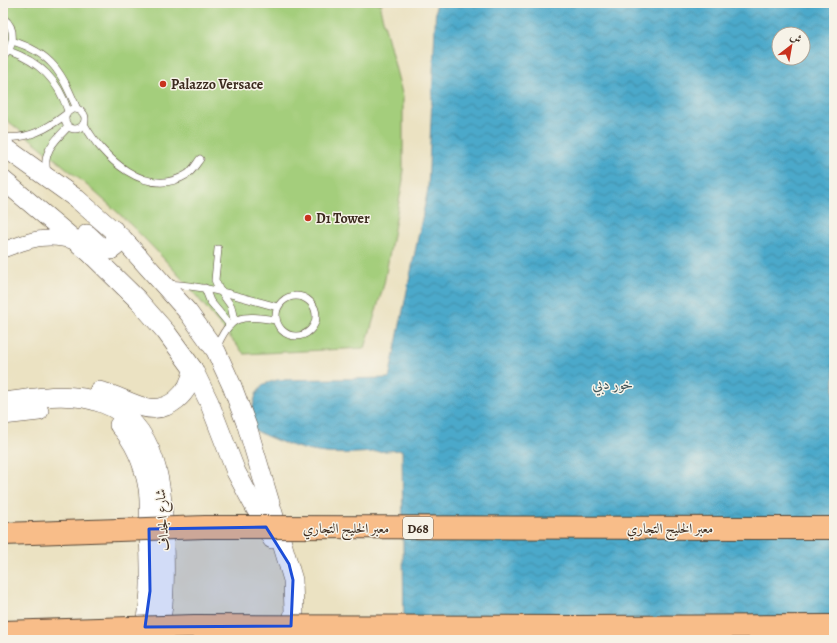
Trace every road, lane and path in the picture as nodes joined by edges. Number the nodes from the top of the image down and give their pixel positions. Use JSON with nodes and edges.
{"nodes":[{"id":1,"x":3,"y":18,"type":"edge"},
{"id":2,"x":12,"y":40,"type":"junction"},
{"id":3,"x":9,"y":51,"type":"junction"},
{"id":4,"x":3,"y":57,"type":"edge"},
{"id":5,"x":77,"y":109,"type":"junction"},
{"id":6,"x":67,"y":113,"type":"junction"},
{"id":7,"x":84,"y":124,"type":"junction"},
{"id":8,"x":68,"y":127,"type":"junction"},
{"id":9,"x":3,"y":137,"type":"edge"},
{"id":10,"x":3,"y":146,"type":"edge"},
{"id":11,"x":200,"y":159,"type":"dead end"},
{"id":12,"x":52,"y":181,"type":"junction"},
{"id":13,"x":6,"y":183,"type":"edge"},
{"id":14,"x":114,"y":230,"type":"junction"},
{"id":15,"x":77,"y":242,"type":"junction"},
{"id":16,"x":218,"y":249,"type":"dead end"},
{"id":17,"x":3,"y":250,"type":"edge"},
{"id":18,"x":162,"y":284,"type":"junction"},
{"id":19,"x":205,"y":288,"type":"junction"},
{"id":20,"x":223,"y":293,"type":"junction"},
{"id":21,"x":277,"y":307,"type":"junction"},
{"id":22,"x":276,"y":320,"type":"junction"},
{"id":23,"x":232,"y":323,"type":"junction"},
{"id":24,"x":216,"y":351,"type":"junction"},
{"id":25,"x":193,"y":369,"type":"junction"},
{"id":26,"x":3,"y":395,"type":"edge"},
{"id":27,"x":3,"y":402,"type":"edge"},
{"id":28,"x":3,"y":415,"type":"edge"},
{"id":29,"x":834,"y":528,"type":"edge"},
{"id":30,"x":3,"y":534,"type":"edge"},
{"id":31,"x":289,"y":564,"type":"junction"},
{"id":32,"x":834,"y":626,"type":"edge"},
{"id":33,"x":3,"y":632,"type":"edge"},
{"id":34,"x":142,"y":640,"type":"edge"},
{"id":35,"x":157,"y":640,"type":"edge"},
{"id":36,"x":286,"y":640,"type":"edge"}],
"edges":[{"from":1,"to":2,"type":"lane"},
{"from":2,"to":3,"type":"lane"},
{"from":2,"to":5,"type":"lane"},
{"from":3,"to":4,"type":"lane"},
{"from":3,"to":6,"type":"lane"},
{"from":5,"to":6,"type":"lane"},
{"from":5,"to":7,"type":"lane"},
{"from":6,"to":8,"type":"lane"},
{"from":6,"to":9,"type":"lane"},
{"from":7,"to":8,"type":"lane"},
{"from":7,"to":11,"type":"lane"},
{"from":8,"to":12,"type":"lane"},
{"from":10,"to":12,"type":"street"},
{"from":12,"to":14,"type":"street"},
{"from":13,"to":14,"type":"street"},
{"from":13,"to":15,"type":"street"},
{"from":14,"to":18,"type":"street"},
{"from":15,"to":17,"type":"street"},
{"from":15,"to":25,"type":"street"},
{"from":16,"to":20,"type":"lane"},
{"from":18,"to":19,"type":"lane"},
{"from":18,"to":24,"type":"street"},
{"from":19,"to":20,"type":"lane"},
{"from":19,"to":23,"type":"lane"},
{"from":20,"to":21,"type":"lane"},
{"from":20,"to":23,"type":"lane"},
{"from":21,"to":22,"type":"lane"},
{"from":21,"to":22,"type":"lane"},
{"from":22,"to":23,"type":"lane"},
{"from":23,"to":24,"type":"lane"},
{"from":24,"to":31,"type":"street"},
{"from":25,"to":26,"type":"street"},
{"from":25,"to":31,"type":"street"},
{"from":27,"to":35,"type":"street","name":"شارع الجداف"},
{"from":28,"to":34,"type":"street","name":"شارع الجداف"},
{"from":29,"to":30,"type":"highway","name":"معبر الخليج التجاري","number":"D68","bridge":true},
{"from":31,"to":36,"type":"street"},
{"from":32,"to":33,"type":"highway","bridge":true}]}
